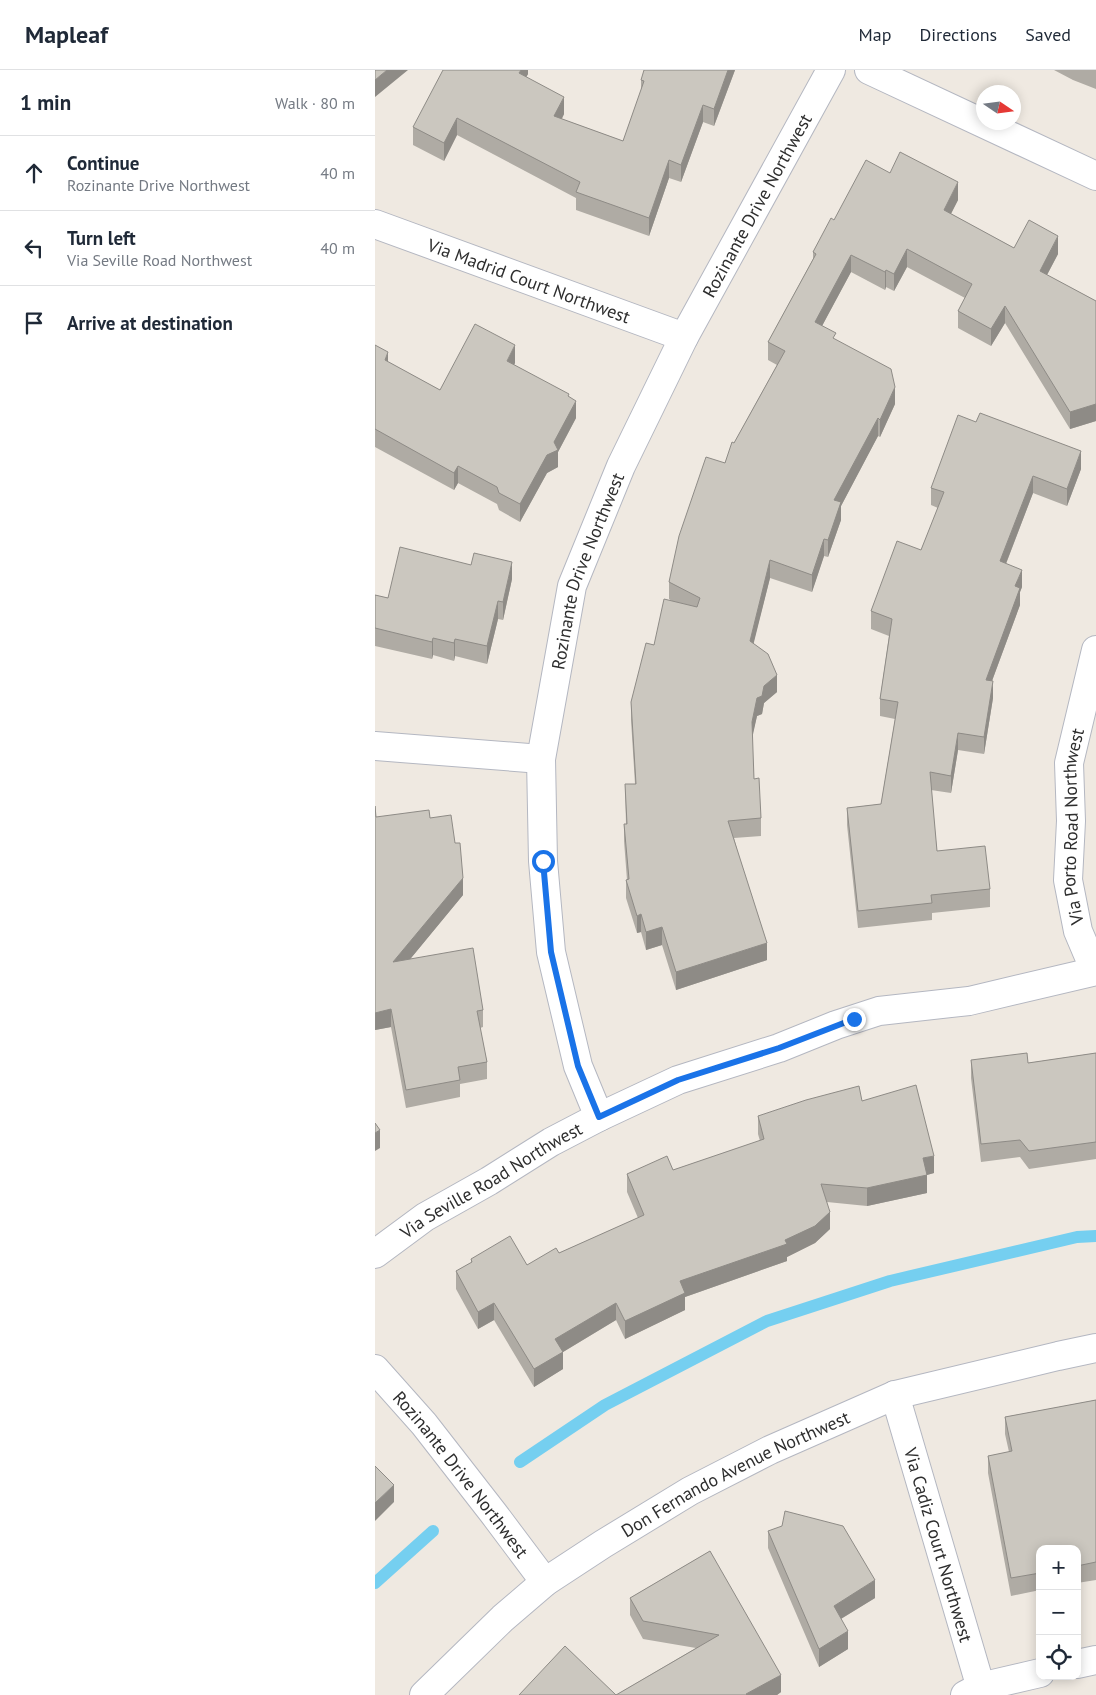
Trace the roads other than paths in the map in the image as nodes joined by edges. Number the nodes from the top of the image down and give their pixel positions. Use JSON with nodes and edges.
{"nodes":[{"id":1,"x":831,"y":70,"type":"edge"},
{"id":2,"x":869,"y":70,"type":"edge"},
{"id":3,"x":1096,"y":176,"type":"edge"},
{"id":4,"x":375,"y":224,"type":"edge"},
{"id":5,"x":684,"y":337,"type":"junction"},
{"id":6,"x":1096,"y":650,"type":"edge"},
{"id":7,"x":375,"y":746,"type":"edge"},
{"id":8,"x":541,"y":759,"type":"junction"},
{"id":9,"x":1096,"y":971,"type":"edge"},
{"id":10,"x":599,"y":1117,"type":"junction"},
{"id":11,"x":375,"y":1254,"type":"edge"},
{"id":12,"x":1096,"y":1348,"type":"edge"},
{"id":13,"x":375,"y":1369,"type":"edge"},
{"id":14,"x":895,"y":1395,"type":"junction"},
{"id":15,"x":545,"y":1582,"type":"junction"},
{"id":16,"x":1096,"y":1660,"type":"edge"},
{"id":17,"x":1081,"y":1663,"type":"edge"},
{"id":18,"x":1036,"y":1674,"type":"edge"},
{"id":19,"x":976,"y":1692,"type":"edge"},
{"id":20,"x":423,"y":1695,"type":"edge"}],
"edges":[{"from":1,"to":5,"type":"street","name":"Rozinante Drive Northwest"},
{"from":2,"to":3,"type":"street"},
{"from":4,"to":5,"type":"street","name":"Via Madrid Court Northwest"},
{"from":5,"to":8,"type":"street","name":"Rozinante Drive Northwest"},
{"from":6,"to":9,"type":"street","name":"Via Porto Road Northwest"},
{"from":7,"to":8,"type":"street"},
{"from":8,"to":10,"type":"street","name":"Rozinante Drive Northwest"},
{"from":9,"to":10,"type":"street","name":"Via Seville Road Northwest"},
{"from":10,"to":11,"type":"street","name":"Via Seville Road Northwest"},
{"from":12,"to":14,"type":"street","name":"Don Fernando Avenue Northwest"},
{"from":13,"to":15,"type":"street","name":"Rozinante Drive Northwest"},
{"from":14,"to":15,"type":"street","name":"Don Fernando Avenue Northwest"},
{"from":14,"to":19,"type":"street","name":"Via Cadiz Court Northwest"},
{"from":15,"to":20,"type":"street","name":"Don Fernando Avenue Northwest"},
{"from":16,"to":17,"type":"street"},
{"from":18,"to":19,"type":"street"}]}
